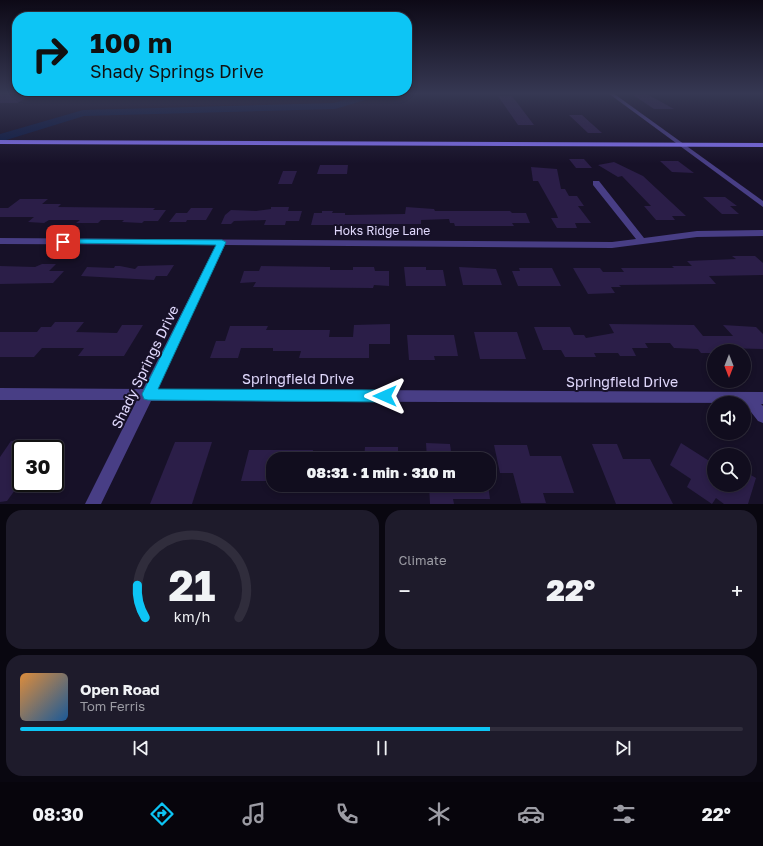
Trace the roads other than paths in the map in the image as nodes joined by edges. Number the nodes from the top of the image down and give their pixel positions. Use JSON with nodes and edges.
{"nodes":[{"id":1,"x":642,"y":117,"type":"edge"},
{"id":2,"x":2,"y":142,"type":"edge"},
{"id":3,"x":679,"y":144,"type":"junction"},
{"id":4,"x":763,"y":145,"type":"edge"},
{"id":5,"x":596,"y":184,"type":"dead end"},
{"id":6,"x":763,"y":205,"type":"edge"},
{"id":7,"x":763,"y":233,"type":"edge"},
{"id":8,"x":0,"y":241,"type":"edge"},
{"id":9,"x":222,"y":242,"type":"junction"},
{"id":10,"x":643,"y":242,"type":"junction"},
{"id":11,"x":0,"y":394,"type":"edge"},
{"id":12,"x":148,"y":394,"type":"junction"},
{"id":13,"x":707,"y":398,"type":"edge"},
{"id":14,"x":751,"y":398,"type":"edge"},
{"id":15,"x":763,"y":398,"type":"edge"},
{"id":16,"x":751,"y":402,"type":"edge"},
{"id":17,"x":763,"y":417,"type":"edge"},
{"id":18,"x":93,"y":504,"type":"edge"}],
"edges":[{"from":1,"to":3,"type":"street"},
{"from":2,"to":3,"type":"street"},
{"from":3,"to":4,"type":"street"},
{"from":3,"to":6,"type":"street"},
{"from":5,"to":10,"type":"street"},
{"from":7,"to":10,"type":"street","name":"Hoks Ridge Lane"},
{"from":8,"to":9,"type":"street","name":"Hoks Ridge Lane"},
{"from":9,"to":10,"type":"street","name":"Hoks Ridge Lane"},
{"from":9,"to":12,"type":"street","name":"Shady Springs Drive"},
{"from":11,"to":12,"type":"street","name":"Springfield Drive"},
{"from":12,"to":13,"type":"street","name":"Springfield Drive"},
{"from":12,"to":18,"type":"street","name":"Shady Springs Drive"},
{"from":14,"to":15,"type":"street","name":"Springfield Drive"},
{"from":16,"to":17,"type":"street"}]}
